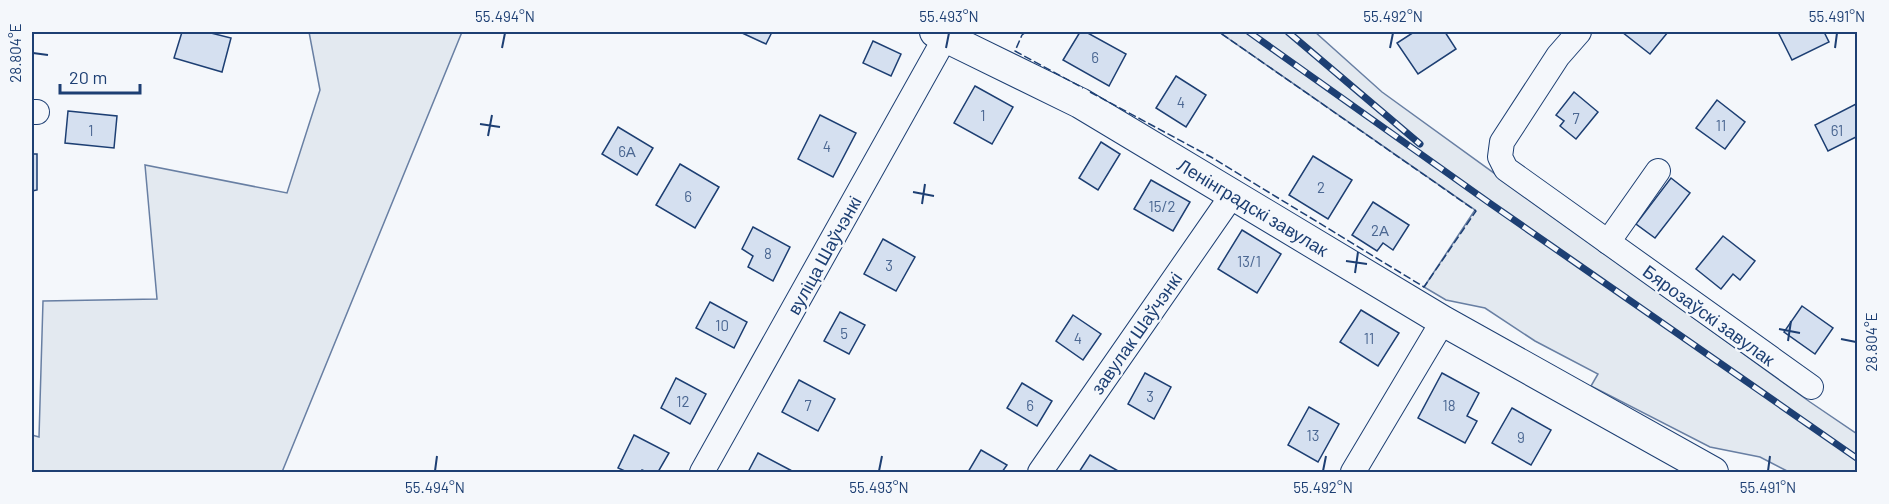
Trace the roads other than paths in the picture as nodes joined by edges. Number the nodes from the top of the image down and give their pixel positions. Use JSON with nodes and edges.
{"nodes":[{"id":1,"x":1578,"y":32,"type":"edge"},
{"id":2,"x":940,"y":34,"type":"edge"},
{"id":3,"x":1658,"y":171,"type":"dead end"},
{"id":4,"x":1233,"y":194,"type":"junction"},
{"id":5,"x":1608,"y":242,"type":"junction"},
{"id":6,"x":1443,"y":321,"type":"junction"},
{"id":7,"x":1811,"y":387,"type":"dead end"},
{"id":8,"x":702,"y":472,"type":"edge"},
{"id":9,"x":1040,"y":472,"type":"edge"},
{"id":10,"x":1353,"y":472,"type":"edge"},
{"id":11,"x":1713,"y":472,"type":"edge"}],
"edges":[{"from":1,"to":5,"type":"street","name":"Бярозаўскі завулак"},
{"from":2,"to":4,"type":"street","name":"Ленінградскі завулак"},
{"from":2,"to":8,"type":"street","name":"вуліца Шаўчэнкі"},
{"from":3,"to":5,"type":"street"},
{"from":4,"to":6,"type":"street","name":"Ленінградскі завулак"},
{"from":4,"to":9,"type":"street","name":"завулак Шаўчэнкі"},
{"from":5,"to":7,"type":"street","name":"Бярозаўскі завулак"},
{"from":6,"to":10,"type":"street"},
{"from":6,"to":11,"type":"street","name":"Ленінградскі завулак"}]}
